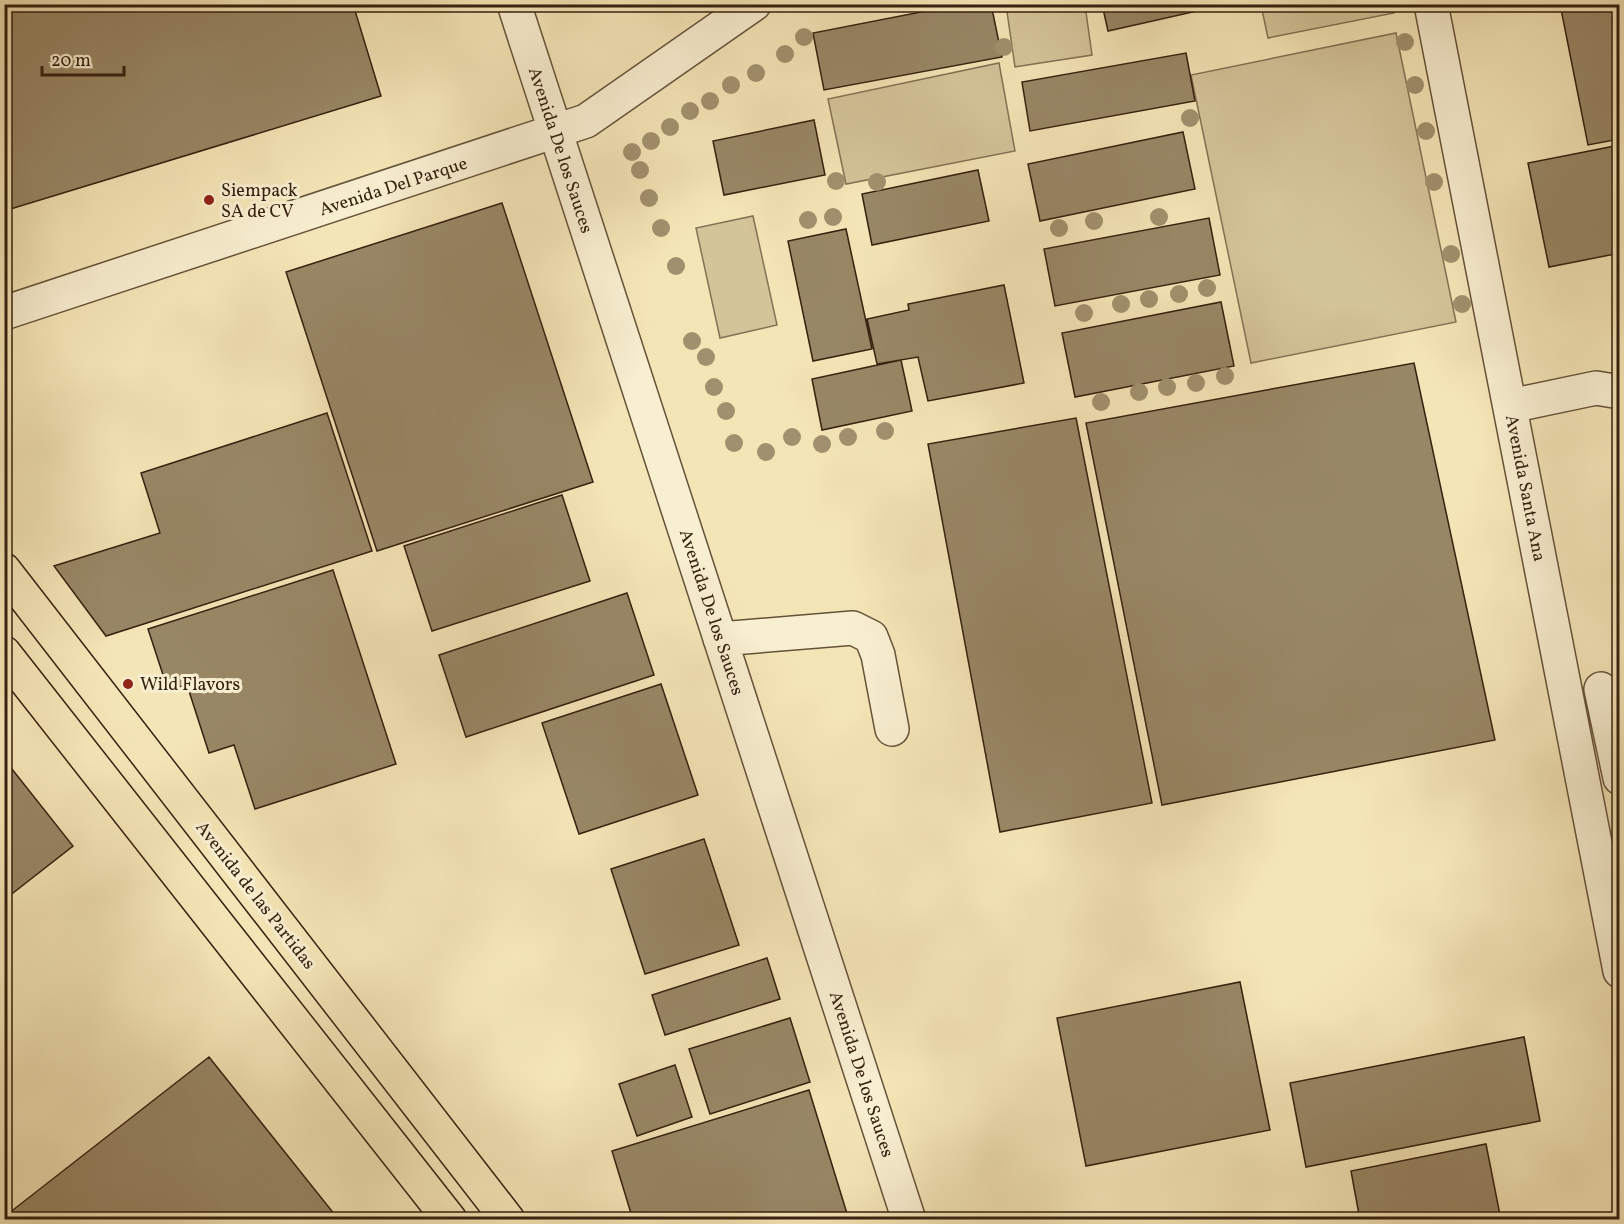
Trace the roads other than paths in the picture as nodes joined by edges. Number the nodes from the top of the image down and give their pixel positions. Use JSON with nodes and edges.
{"nodes":[{"id":1,"x":514,"y":4,"type":"edge"},
{"id":2,"x":754,"y":4,"type":"edge"},
{"id":3,"x":1431,"y":4,"type":"edge"},
{"id":4,"x":555,"y":132,"type":"junction"},
{"id":5,"x":4,"y":314,"type":"edge"},
{"id":6,"x":1620,"y":392,"type":"edge"},
{"id":7,"x":1510,"y":406,"type":"junction"},
{"id":8,"x":4,"y":570,"type":"edge"},
{"id":9,"x":720,"y":639,"type":"junction"},
{"id":10,"x":4,"y":653,"type":"edge"},
{"id":11,"x":1610,"y":687,"type":"edge"},
{"id":12,"x":1567,"y":695,"type":"junction"},
{"id":13,"x":892,"y":729,"type":"dead end"},
{"id":14,"x":1620,"y":778,"type":"edge"},
{"id":15,"x":1620,"y":971,"type":"edge"},
{"id":16,"x":450,"y":1220,"type":"edge"},
{"id":17,"x":508,"y":1220,"type":"edge"},
{"id":18,"x":909,"y":1220,"type":"edge"}],
"edges":[{"from":1,"to":4,"type":"street","name":"Avenida De los Sauces"},
{"from":2,"to":4,"type":"street","name":"Avenida Del Parque"},
{"from":3,"to":7,"type":"street","name":"Avenida Santa Ana"},
{"from":4,"to":5,"type":"street","name":"Avenida Del Parque"},
{"from":4,"to":9,"type":"street","name":"Avenida De los Sauces"},
{"from":6,"to":7,"type":"street"},
{"from":7,"to":12,"type":"street","name":"Avenida Santa Ana"},
{"from":8,"to":17,"type":"main road","name":"Avenida de las Partidas"},
{"from":9,"to":13,"type":"street"},
{"from":9,"to":18,"type":"street","name":"Avenida De los Sauces"},
{"from":10,"to":16,"type":"main road"},
{"from":11,"to":12,"type":"street"},
{"from":11,"to":14,"type":"street"},
{"from":12,"to":15,"type":"street","name":"Avenida Santa Ana"}]}
